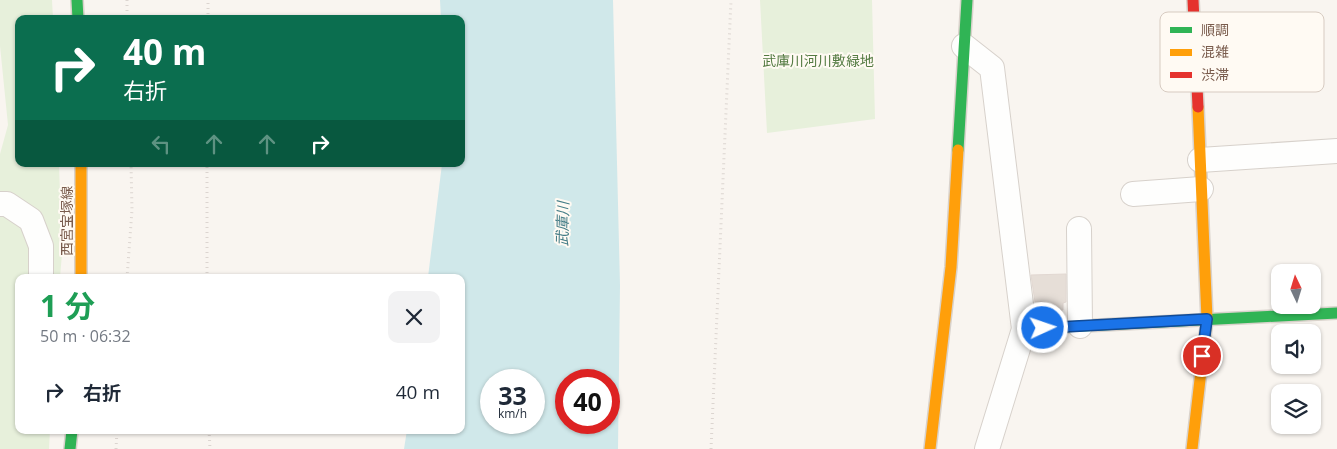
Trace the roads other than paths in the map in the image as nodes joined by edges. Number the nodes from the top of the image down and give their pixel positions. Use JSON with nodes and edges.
{"nodes":[{"id":1,"x":77,"y":0,"type":"edge"},
{"id":2,"x":967,"y":0,"type":"edge"},
{"id":3,"x":78,"y":15,"type":"edge"},
{"id":4,"x":964,"y":46,"type":"junction"},
{"id":5,"x":1197,"y":92,"type":"edge"},
{"id":6,"x":1337,"y":151,"type":"edge"},
{"id":7,"x":1200,"y":160,"type":"junction"},
{"id":8,"x":82,"y":167,"type":"edge"},
{"id":9,"x":1201,"y":189,"type":"junction"},
{"id":10,"x":1133,"y":194,"type":"dead end"},
{"id":11,"x":0,"y":204,"type":"edge"},
{"id":12,"x":1079,"y":229,"type":"dead end"},
{"id":13,"x":41,"y":274,"type":"edge"},
{"id":14,"x":81,"y":274,"type":"edge"},
{"id":15,"x":1337,"y":313,"type":"edge"},
{"id":16,"x":1207,"y":319,"type":"junction"},
{"id":17,"x":1080,"y":326,"type":"junction"},
{"id":18,"x":1024,"y":329,"type":"junction"},
{"id":19,"x":72,"y":434,"type":"edge"},
{"id":20,"x":70,"y":449,"type":"edge"},
{"id":21,"x":930,"y":449,"type":"edge"},
{"id":22,"x":988,"y":449,"type":"edge"},
{"id":23,"x":1192,"y":449,"type":"edge"}],
"edges":[{"from":1,"to":3,"type":"street"},
{"from":2,"to":4,"type":"street"},
{"from":4,"to":18,"type":"street"},
{"from":4,"to":21,"type":"street"},
{"from":5,"to":7,"type":"street"},
{"from":6,"to":7,"type":"street"},
{"from":7,"to":9,"type":"street"},
{"from":8,"to":14,"type":"street","name":"西宮宝塚線"},
{"from":9,"to":10,"type":"street"},
{"from":9,"to":16,"type":"street"},
{"from":11,"to":13,"type":"street"},
{"from":12,"to":17,"type":"street"},
{"from":15,"to":16,"type":"street"},
{"from":16,"to":17,"type":"street"},
{"from":16,"to":23,"type":"street"},
{"from":17,"to":18,"type":"street"},
{"from":18,"to":22,"type":"street"},
{"from":19,"to":20,"type":"street"}]}
